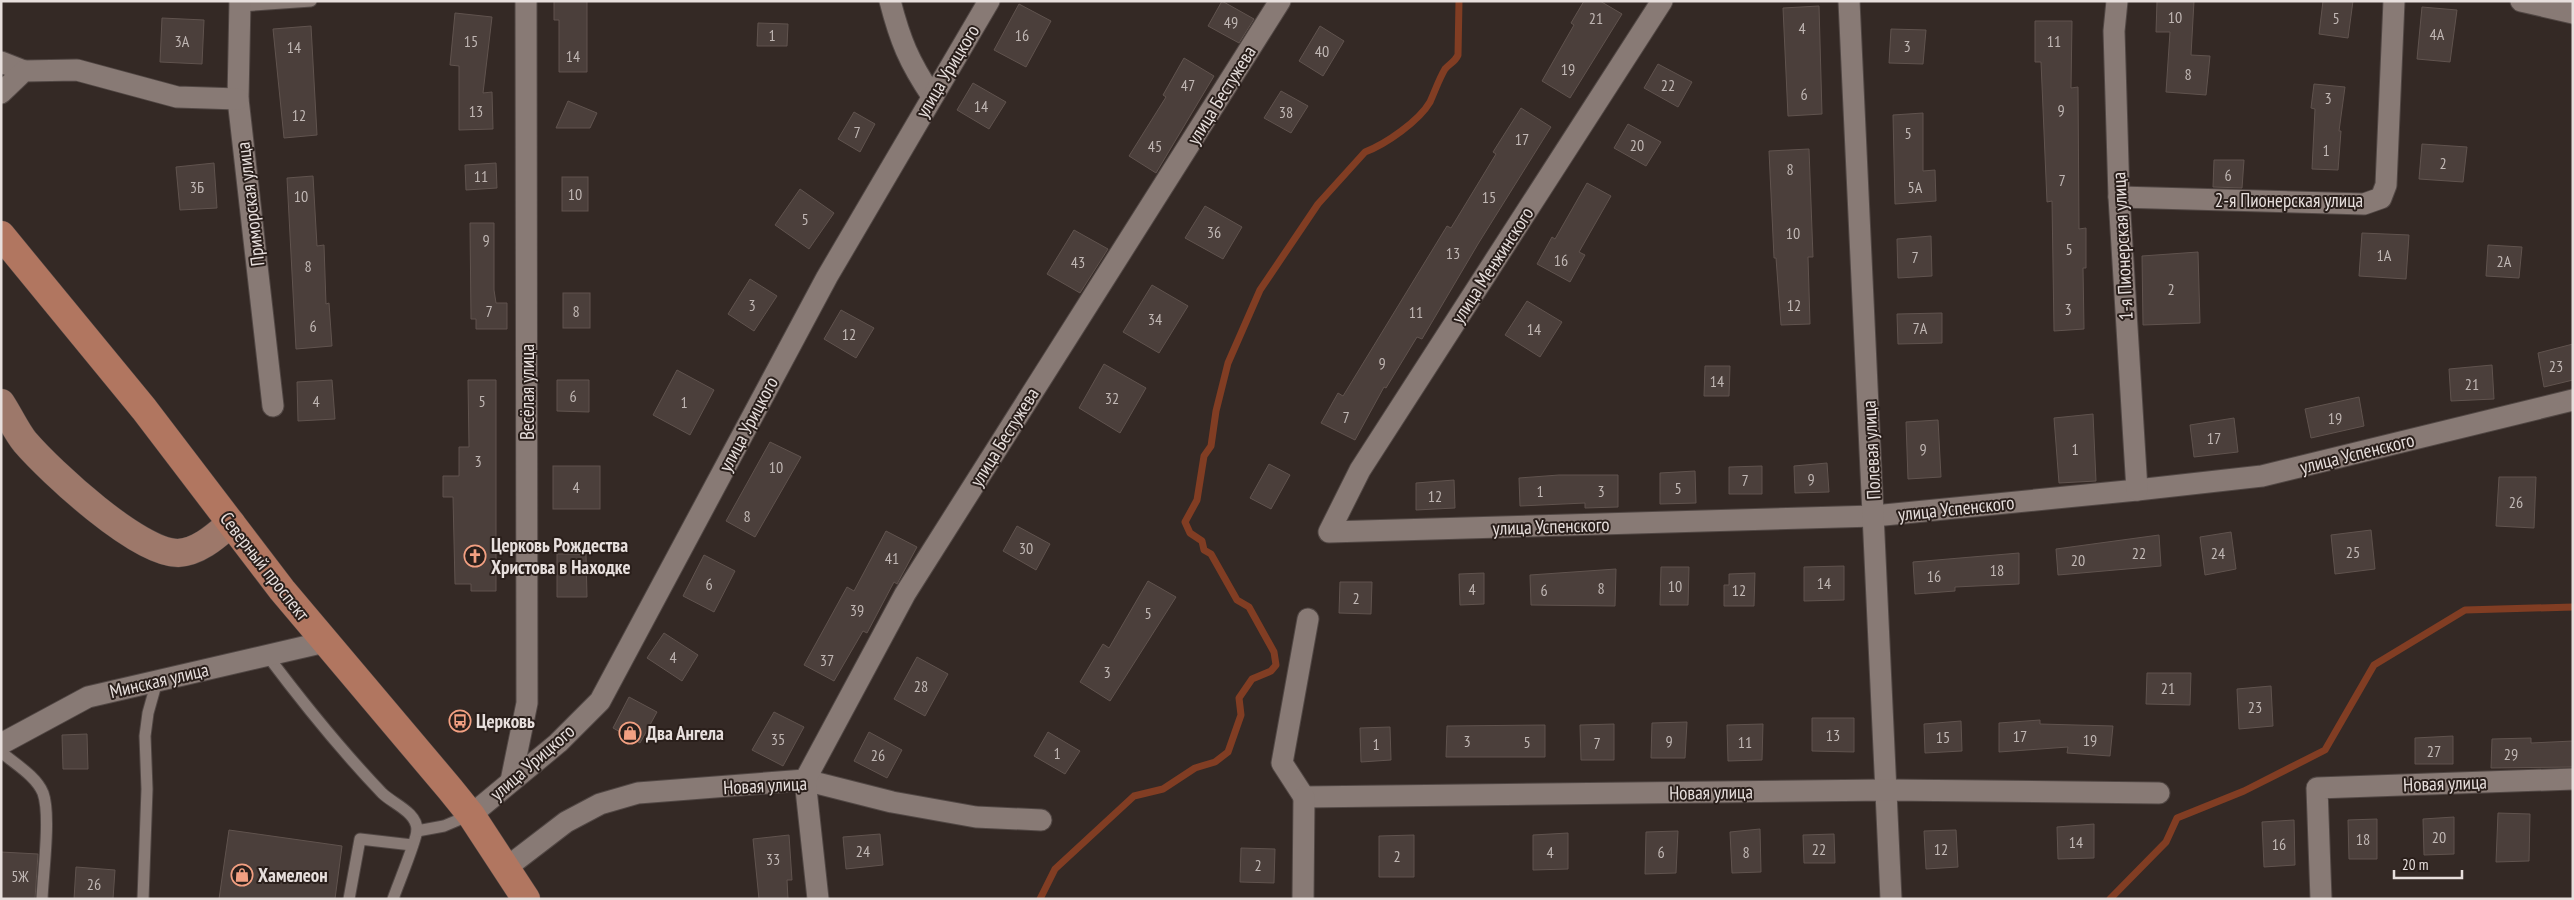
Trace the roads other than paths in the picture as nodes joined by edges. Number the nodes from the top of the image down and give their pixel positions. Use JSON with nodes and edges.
{"nodes":[{"id":1,"x":311,"y":1,"type":"edge"},
{"id":2,"x":526,"y":1,"type":"edge"},
{"id":3,"x":890,"y":1,"type":"edge"},
{"id":4,"x":989,"y":1,"type":"edge"},
{"id":5,"x":1280,"y":1,"type":"edge"},
{"id":6,"x":1662,"y":1,"type":"edge"},
{"id":7,"x":1849,"y":1,"type":"edge"},
{"id":8,"x":2117,"y":1,"type":"edge"},
{"id":9,"x":2394,"y":1,"type":"edge"},
{"id":10,"x":2521,"y":1,"type":"edge"},
{"id":11,"x":240,"y":3,"type":"edge"},
{"id":12,"x":2573,"y":12,"type":"edge"},
{"id":13,"x":1,"y":62,"type":"edge"},
{"id":14,"x":24,"y":71,"type":"junction"},
{"id":15,"x":1,"y":93,"type":"edge"},
{"id":16,"x":932,"y":96,"type":"junction"},
{"id":17,"x":238,"y":99,"type":"junction"},
{"id":18,"x":2119,"y":197,"type":"junction"},
{"id":19,"x":1,"y":235,"type":"edge"},
{"id":20,"x":2573,"y":400,"type":"edge"},
{"id":21,"x":1,"y":403,"type":"edge"},
{"id":22,"x":273,"y":406,"type":"dead end"},
{"id":23,"x":2136,"y":490,"type":"junction"},
{"id":24,"x":1874,"y":516,"type":"junction"},
{"id":25,"x":231,"y":523,"type":"junction"},
{"id":26,"x":1329,"y":532,"type":"joint"},
{"id":27,"x":1308,"y":619,"type":"dead end"},
{"id":28,"x":325,"y":642,"type":"junction"},
{"id":29,"x":267,"y":655,"type":"junction"},
{"id":30,"x":157,"y":681,"type":"junction"},
{"id":31,"x":1,"y":744,"type":"edge"},
{"id":32,"x":1,"y":752,"type":"edge"},
{"id":33,"x":2573,"y":778,"type":"edge"},
{"id":34,"x":511,"y":780,"type":"junction"},
{"id":35,"x":805,"y":780,"type":"junction"},
{"id":36,"x":1887,"y":790,"type":"junction"},
{"id":37,"x":2160,"y":793,"type":"dead end"},
{"id":38,"x":1304,"y":797,"type":"junction"},
{"id":39,"x":470,"y":815,"type":"junction"},
{"id":40,"x":1041,"y":820,"type":"dead end"},
{"id":41,"x":417,"y":831,"type":"junction"},
{"id":42,"x":412,"y":845,"type":"junction"},
{"id":43,"x":506,"y":868,"type":"junction"},
{"id":44,"x":42,"y":899,"type":"edge"},
{"id":45,"x":143,"y":899,"type":"edge"},
{"id":46,"x":349,"y":899,"type":"edge"},
{"id":47,"x":393,"y":899,"type":"edge"},
{"id":48,"x":526,"y":899,"type":"edge"},
{"id":49,"x":818,"y":899,"type":"edge"},
{"id":50,"x":1303,"y":899,"type":"edge"},
{"id":51,"x":1891,"y":899,"type":"edge"},
{"id":52,"x":2321,"y":899,"type":"edge"}],
"edges":[{"from":1,"to":11,"type":"lane"},
{"from":2,"to":34,"type":"street","name":"Весёлая улица"},
{"from":3,"to":16,"type":"street"},
{"from":4,"to":16,"type":"street","name":"улица Урицкого"},
{"from":5,"to":35,"type":"street","name":"улица Бестужева"},
{"from":6,"to":26,"type":"street","name":"улица Менжинского"},
{"from":7,"to":24,"type":"street","name":"Полевая улица"},
{"from":8,"to":18,"type":"street","name":"1-я Пионерская улица"},
{"from":9,"to":18,"type":"street","name":"2-я Пионерская улица"},
{"from":10,"to":12,"type":"street"},
{"from":11,"to":17,"type":"street","name":"Приморская улица"},
{"from":13,"to":14,"type":"street"},
{"from":14,"to":15,"type":"street"},
{"from":14,"to":17,"type":"street"},
{"from":16,"to":34,"type":"street","name":"улица Урицкого"},
{"from":17,"to":22,"type":"street","name":"Приморская улица"},
{"from":18,"to":23,"type":"street","name":"1-я Пионерская улица"},
{"from":19,"to":25,"type":"main road","name":"Северный проспект"},
{"from":20,"to":23,"type":"street","name":"улица Успенского"},
{"from":21,"to":25,"type":"street"},
{"from":23,"to":24,"type":"street","name":"улица Успенского"},
{"from":24,"to":26,"type":"street","name":"улица Успенского"},
{"from":24,"to":36,"type":"street","name":"Полевая улица"},
{"from":25,"to":28,"type":"main road","name":"Северный проспект"},
{"from":27,"to":38,"type":"street"},
{"from":28,"to":29,"type":"street","name":"Минская улица"},
{"from":28,"to":39,"type":"main road","name":"Северный проспект"},
{"from":29,"to":30,"type":"street","name":"Минская улица"},
{"from":29,"to":41,"type":"lane"},
{"from":30,"to":31,"type":"street","name":"Минская улица"},
{"from":30,"to":45,"type":"lane"},
{"from":32,"to":44,"type":"lane"},
{"from":33,"to":52,"type":"street","name":"Новая улица"},
{"from":34,"to":39,"type":"street","name":"улица Урицкого"},
{"from":35,"to":40,"type":"street","name":"Новая улица"},
{"from":35,"to":43,"type":"street","name":"Новая улица"},
{"from":35,"to":49,"type":"street"},
{"from":36,"to":37,"type":"street","name":"Новая улица"},
{"from":36,"to":38,"type":"street","name":"Новая улица"},
{"from":36,"to":51,"type":"street","name":"Полевая улица"},
{"from":38,"to":50,"type":"street"},
{"from":39,"to":41,"type":"lane"},
{"from":39,"to":43,"type":"main road","name":"Северный проспект"},
{"from":41,"to":42,"type":"lane"},
{"from":42,"to":46,"type":"lane"},
{"from":42,"to":47,"type":"lane"},
{"from":43,"to":48,"type":"main road","name":"Северный проспект"}]}
